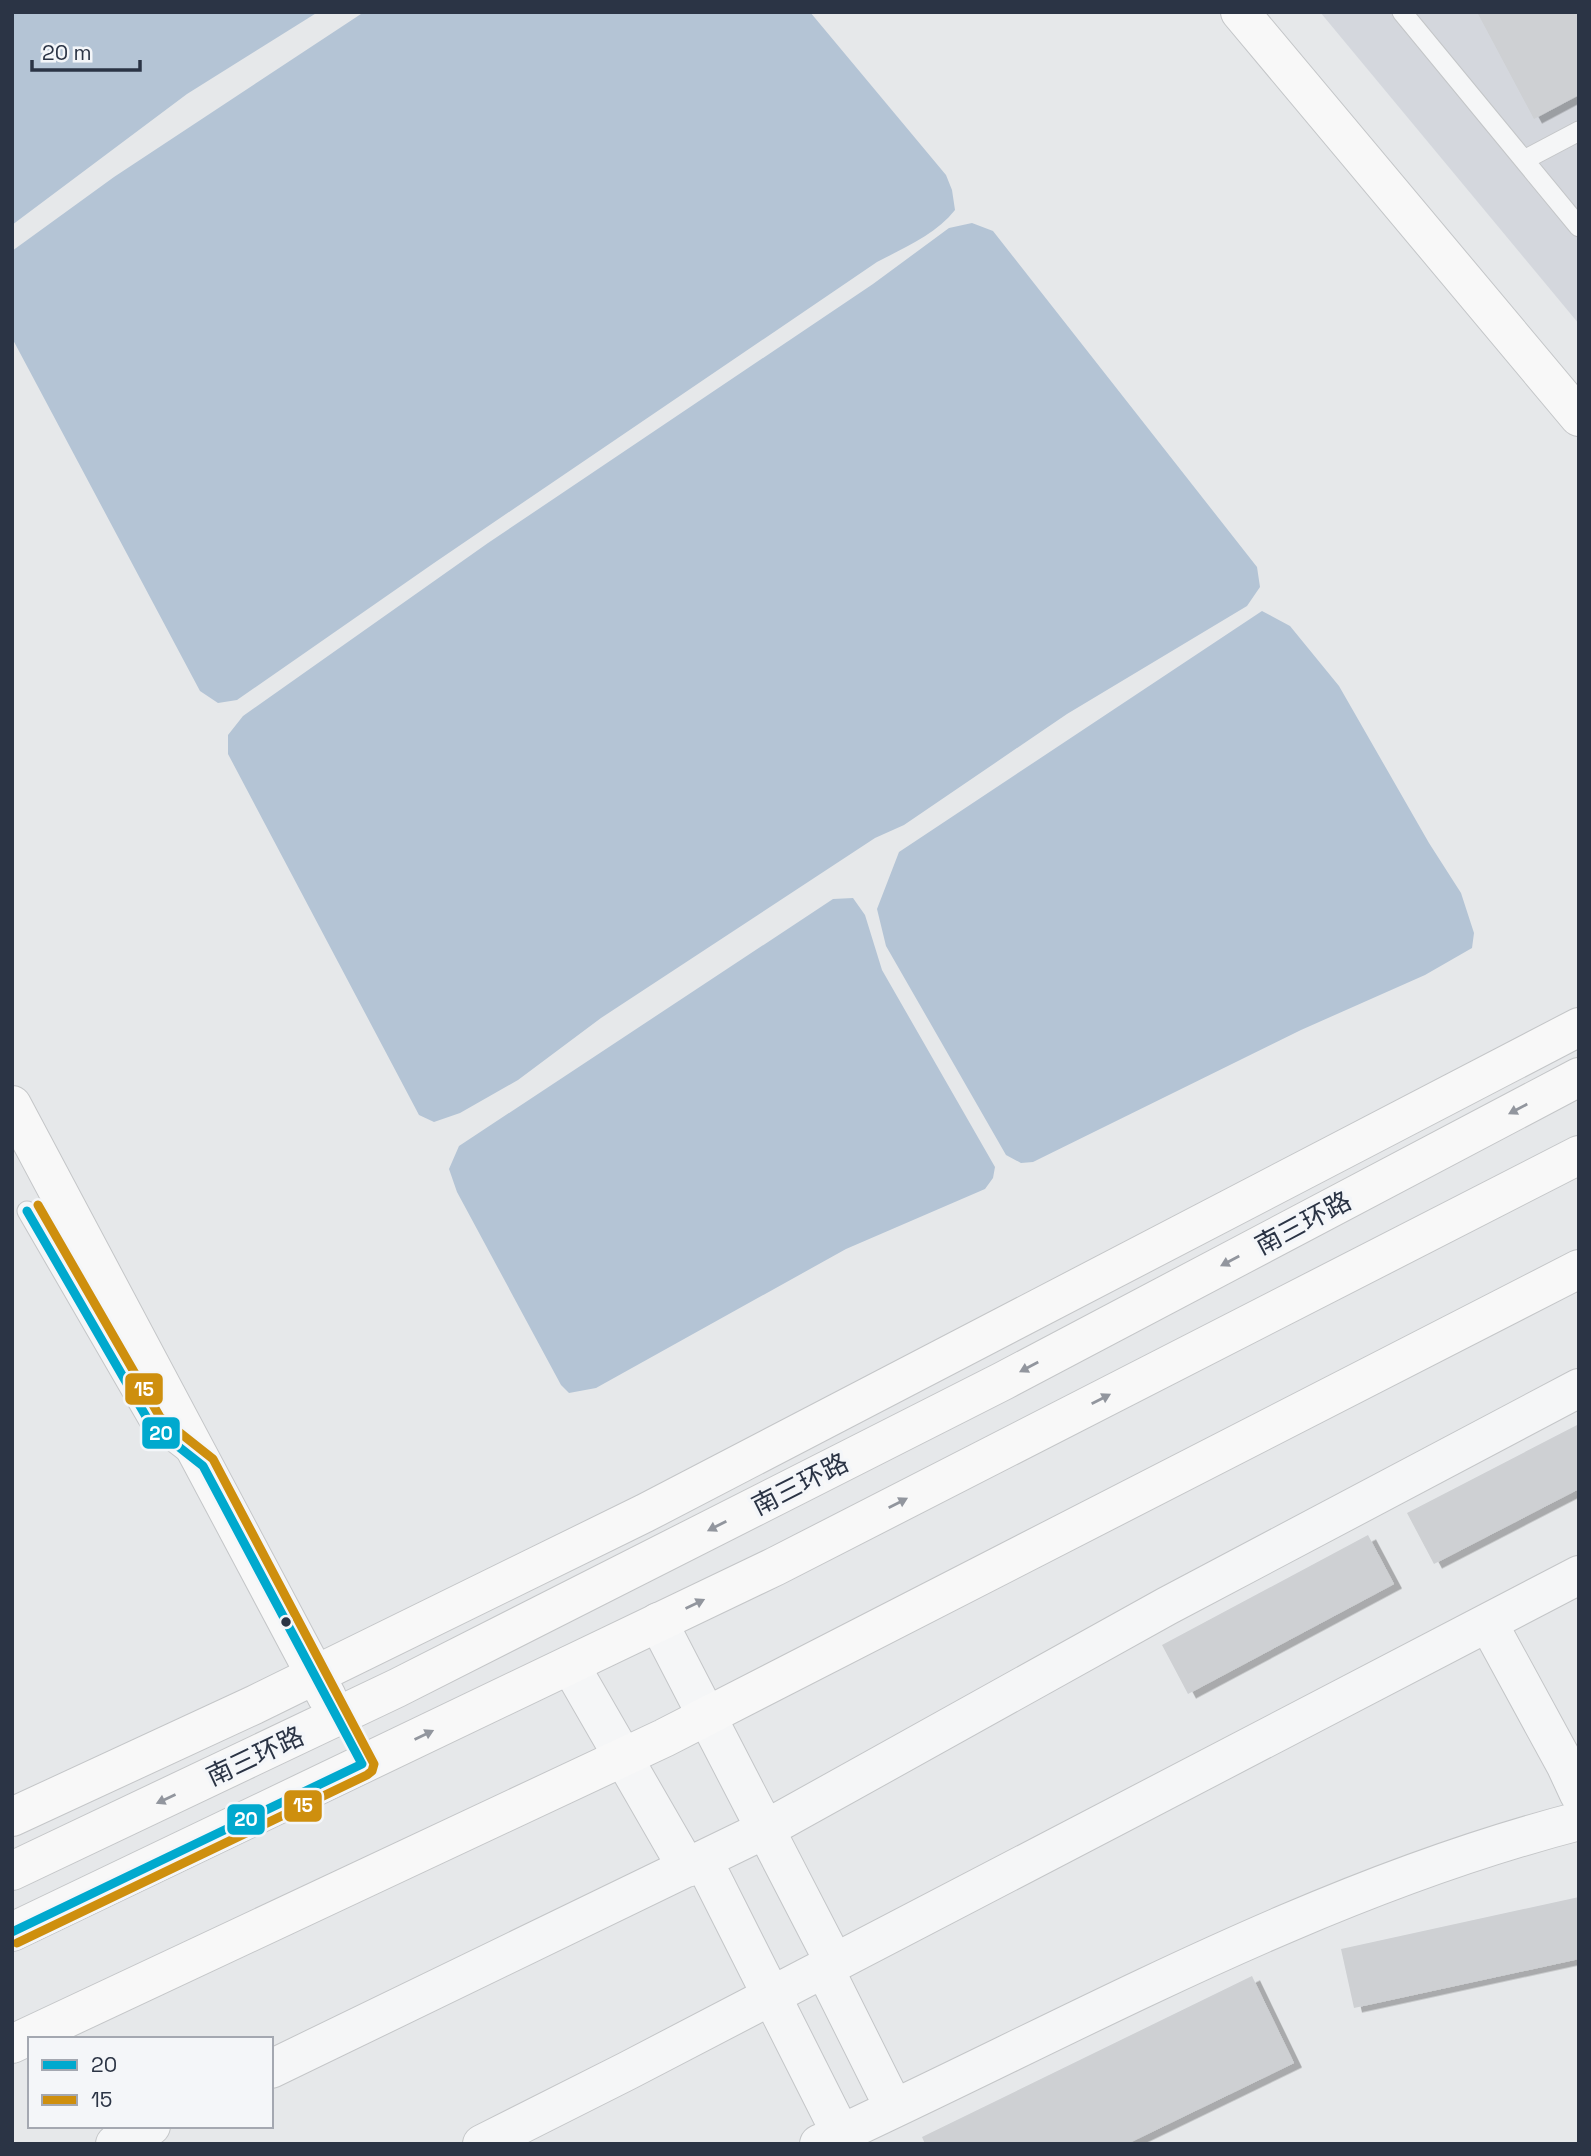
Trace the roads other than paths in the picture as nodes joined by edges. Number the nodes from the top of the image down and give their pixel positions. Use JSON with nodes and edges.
{"nodes":[{"id":1,"x":1240,"y":12,"type":"edge"},
{"id":2,"x":1402,"y":12,"type":"edge"},
{"id":3,"x":1579,"y":131,"type":"edge"},
{"id":4,"x":1524,"y":160,"type":"junction"},
{"id":5,"x":1579,"y":227,"type":"edge"},
{"id":6,"x":1579,"y":418,"type":"edge"},
{"id":7,"x":1579,"y":1027,"type":"edge"},
{"id":8,"x":1579,"y":1077,"type":"edge"},
{"id":9,"x":12,"y":1105,"type":"edge"},
{"id":10,"x":1579,"y":1155,"type":"edge"},
{"id":11,"x":27,"y":1211,"type":"dead end"},
{"id":12,"x":1579,"y":1269,"type":"edge"},
{"id":13,"x":1579,"y":1388,"type":"edge"},
{"id":14,"x":203,"y":1465,"type":"junction"},
{"id":15,"x":1579,"y":1575,"type":"edge"},
{"id":16,"x":658,"y":1622,"type":"junction"},
{"id":17,"x":1488,"y":1623,"type":"junction"},
{"id":18,"x":570,"y":1665,"type":"junction"},
{"id":19,"x":316,"y":1675,"type":"junction"},
{"id":20,"x":707,"y":1716,"type":"junction"},
{"id":21,"x":338,"y":1717,"type":"junction"},
{"id":22,"x":624,"y":1757,"type":"junction"},
{"id":23,"x":362,"y":1764,"type":"junction"},
{"id":24,"x":1574,"y":1773,"type":"edge"},
{"id":25,"x":12,"y":1817,"type":"edge"},
{"id":26,"x":1579,"y":1821,"type":"edge"},
{"id":27,"x":766,"y":1829,"type":"junction"},
{"id":28,"x":695,"y":1864,"type":"junction"},
{"id":29,"x":12,"y":1871,"type":"edge"},
{"id":30,"x":12,"y":1932,"type":"edge"},
{"id":31,"x":829,"y":1965,"type":"junction"},
{"id":32,"x":770,"y":1995,"type":"junction"},
{"id":33,"x":12,"y":2044,"type":"edge"},
{"id":34,"x":273,"y":2068,"type":"edge"},
{"id":35,"x":894,"y":2108,"type":"junction"},
{"id":36,"x":148,"y":2128,"type":"edge"},
{"id":37,"x":830,"y":2139,"type":"edge"},
{"id":38,"x":115,"y":2144,"type":"edge"},
{"id":39,"x":482,"y":2144,"type":"edge"}],
"edges":[{"from":1,"to":6,"type":"street"},
{"from":2,"to":4,"type":"lane"},
{"from":3,"to":4,"type":"lane"},
{"from":4,"to":5,"type":"lane"},
{"from":7,"to":19,"type":"street"},
{"from":8,"to":21,"type":"street","name":"南三环路","one_way":true},
{"from":9,"to":14,"type":"street"},
{"from":16,"to":10,"type":"street","name":"南三环路","one_way":true},
{"from":11,"to":14,"type":"lane"},
{"from":12,"to":20,"type":"street"},
{"from":13,"to":27,"type":"street"},
{"from":14,"to":19,"type":"street"},
{"from":15,"to":17,"type":"street"},
{"from":16,"to":18,"type":"street","name":"南三环路"},
{"from":16,"to":20,"type":"street"},
{"from":17,"to":24,"type":"street"},
{"from":17,"to":31,"type":"street"},
{"from":18,"to":22,"type":"street"},
{"from":23,"to":18,"type":"street","name":"南三环路","one_way":true},
{"from":19,"to":21,"type":"street"},
{"from":19,"to":25,"type":"street"},
{"from":20,"to":22,"type":"street"},
{"from":20,"to":27,"type":"street"},
{"from":21,"to":23,"type":"street"},
{"from":21,"to":29,"type":"street","name":"南三环路","one_way":true},
{"from":22,"to":28,"type":"street"},
{"from":22,"to":33,"type":"street"},
{"from":23,"to":30,"type":"street","name":"南三环路"},
{"from":26,"to":35,"type":"street"},
{"from":27,"to":28,"type":"street"},
{"from":27,"to":31,"type":"street"},
{"from":28,"to":32,"type":"street"},
{"from":28,"to":34,"type":"street"},
{"from":31,"to":32,"type":"street"},
{"from":31,"to":35,"type":"street"},
{"from":32,"to":37,"type":"street"},
{"from":32,"to":39,"type":"street"},
{"from":35,"to":37,"type":"street"},
{"from":36,"to":38,"type":"street"}]}
